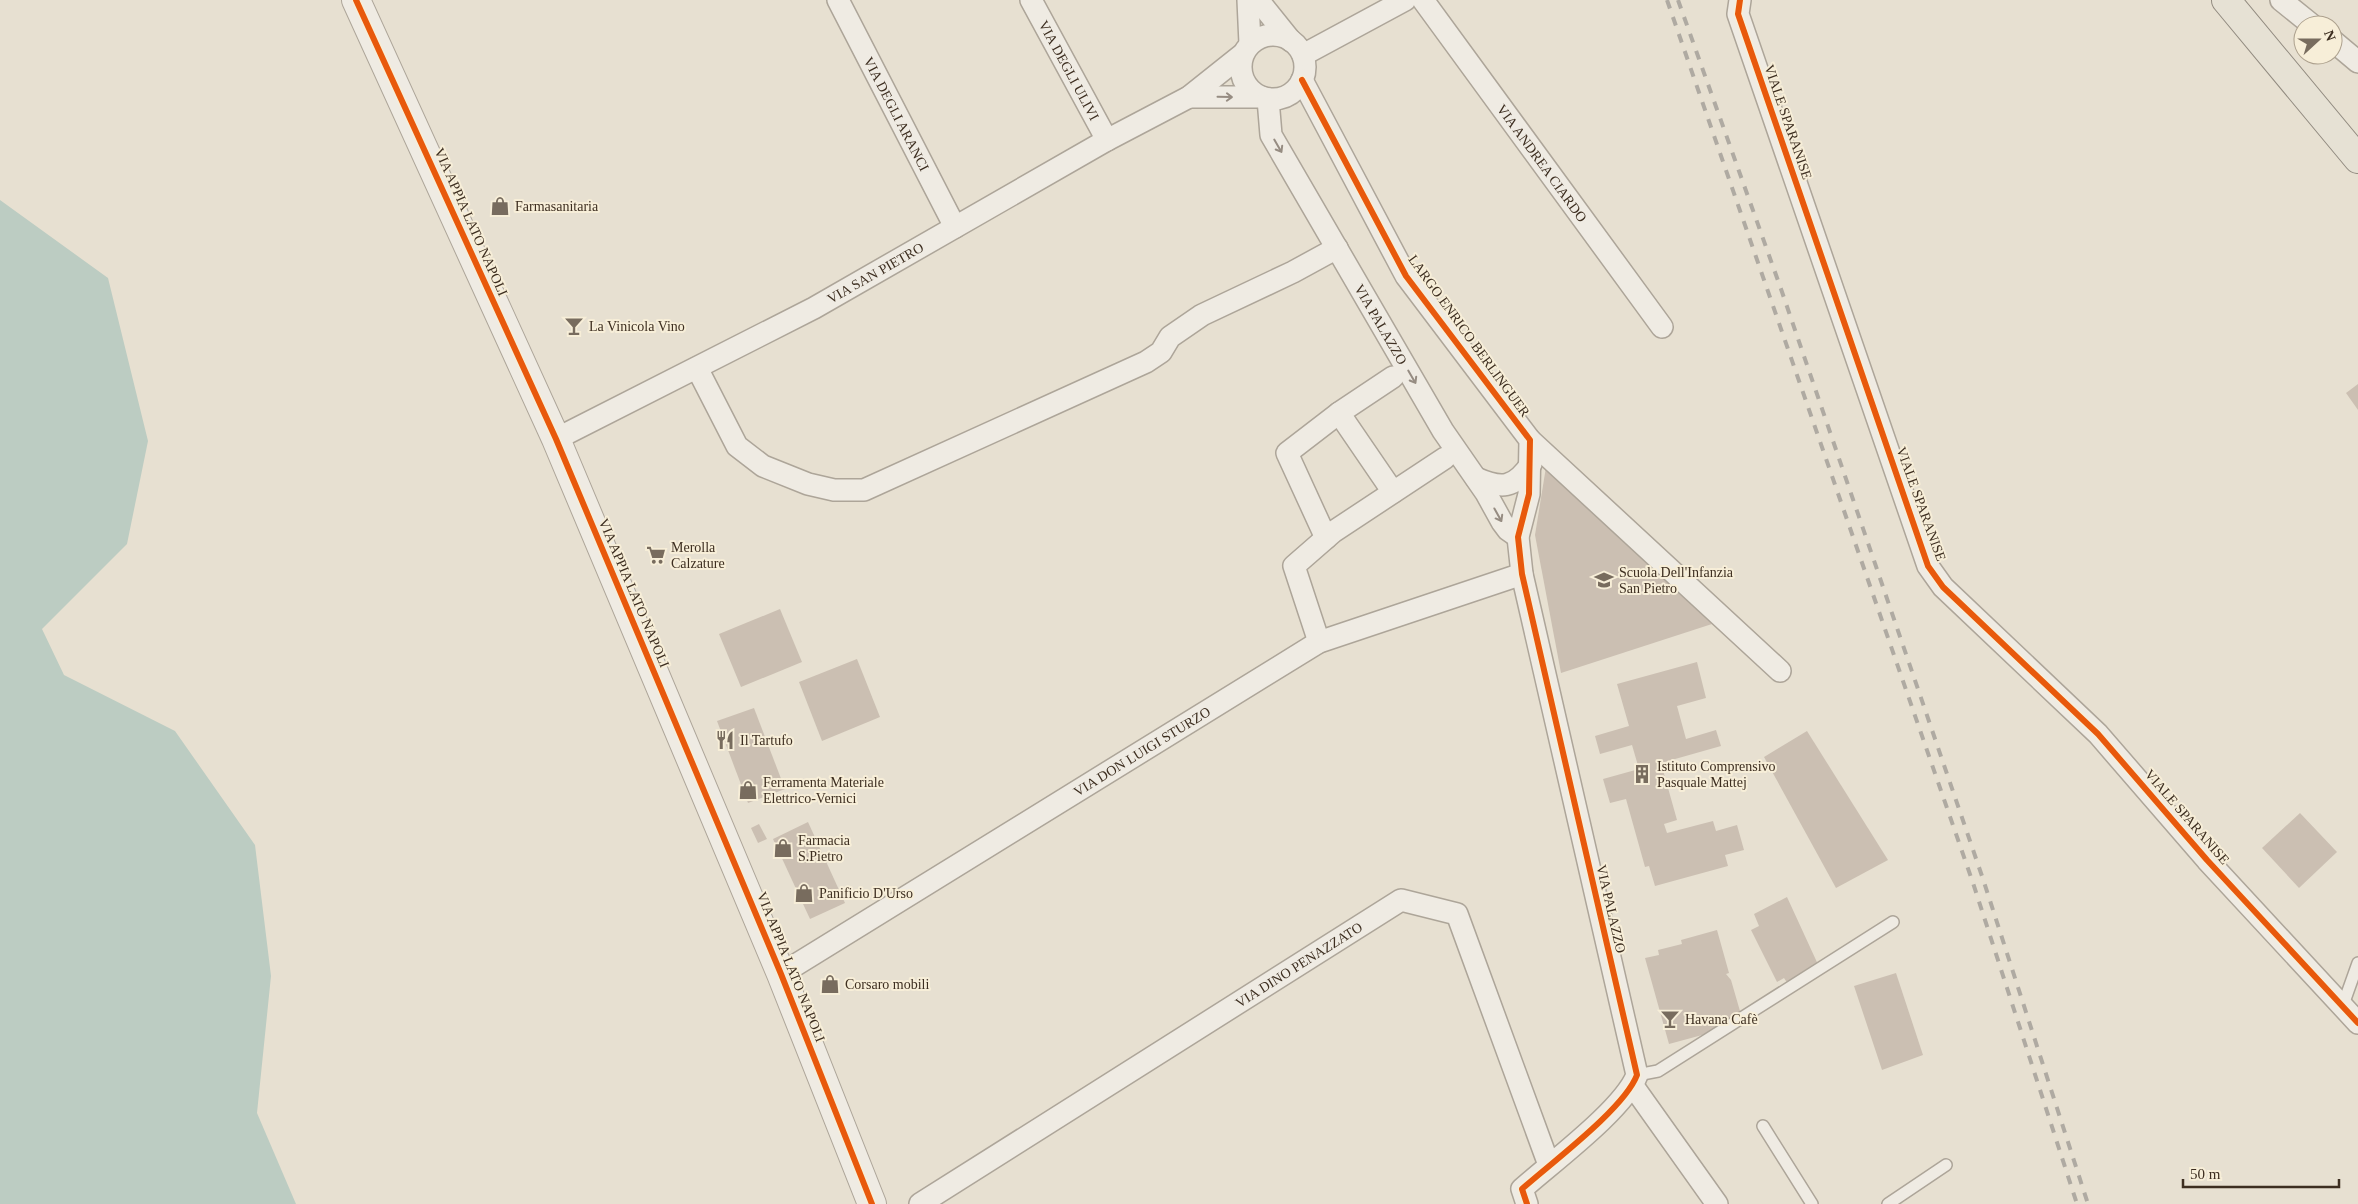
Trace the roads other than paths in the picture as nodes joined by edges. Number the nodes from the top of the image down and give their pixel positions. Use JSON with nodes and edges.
{"nodes":[{"id":1,"x":356,"y":0,"type":"edge"},
{"id":2,"x":838,"y":0,"type":"edge"},
{"id":3,"x":1031,"y":0,"type":"edge"},
{"id":4,"x":1248,"y":0,"type":"edge"},
{"id":5,"x":1258,"y":0,"type":"edge"},
{"id":6,"x":1404,"y":0,"type":"edge"},
{"id":7,"x":1423,"y":0,"type":"edge"},
{"id":8,"x":1740,"y":0,"type":"edge"},
{"id":9,"x":2226,"y":0,"type":"edge"},
{"id":10,"x":2281,"y":0,"type":"edge"},
{"id":11,"x":2300,"y":15,"type":"edge"},
{"id":12,"x":1297,"y":48,"type":"junction"},
{"id":13,"x":1247,"y":49,"type":"junction"},
{"id":14,"x":2343,"y":50,"type":"edge"},
{"id":15,"x":2358,"y":62,"type":"edge"},
{"id":16,"x":1302,"y":80,"type":"junction"},
{"id":17,"x":1189,"y":97,"type":"junction"},
{"id":18,"x":1265,"y":98,"type":"junction"},
{"id":19,"x":1107,"y":140,"type":"junction"},
{"id":20,"x":2358,"y":159,"type":"edge"},
{"id":21,"x":954,"y":227,"type":"junction"},
{"id":22,"x":1337,"y":248,"type":"junction"},
{"id":23,"x":1662,"y":326,"type":"dead end"},
{"id":24,"x":697,"y":368,"type":"junction"},
{"id":25,"x":1393,"y":377,"type":"dead end"},
{"id":26,"x":1339,"y":413,"type":"junction"},
{"id":27,"x":556,"y":439,"type":"junction"},
{"id":28,"x":1530,"y":440,"type":"junction"},
{"id":29,"x":1445,"y":458,"type":"dead end"},
{"id":30,"x":1530,"y":464,"type":"junction"},
{"id":31,"x":1476,"y":478,"type":"junction"},
{"id":32,"x":1393,"y":492,"type":"junction"},
{"id":33,"x":1518,"y":536,"type":"junction"},
{"id":34,"x":1326,"y":538,"type":"junction"},
{"id":35,"x":1522,"y":574,"type":"junction"},
{"id":36,"x":1319,"y":642,"type":"junction"},
{"id":37,"x":1780,"y":670,"type":"dead end"},
{"id":38,"x":1893,"y":922,"type":"dead end"},
{"id":39,"x":2358,"y":963,"type":"edge"},
{"id":40,"x":781,"y":974,"type":"junction"},
{"id":41,"x":2343,"y":1005,"type":"junction"},
{"id":42,"x":2358,"y":1023,"type":"edge"},
{"id":43,"x":1635,"y":1081,"type":"junction"},
{"id":44,"x":1763,"y":1126,"type":"dead end"},
{"id":45,"x":1946,"y":1165,"type":"dead end"},
{"id":46,"x":1549,"y":1166,"type":"junction"},
{"id":47,"x":872,"y":1204,"type":"edge"},
{"id":48,"x":920,"y":1204,"type":"edge"},
{"id":49,"x":1527,"y":1204,"type":"edge"},
{"id":50,"x":1717,"y":1204,"type":"edge"},
{"id":51,"x":1812,"y":1204,"type":"edge"},
{"id":52,"x":1888,"y":1204,"type":"edge"}],
"edges":[{"from":1,"to":27,"type":"street","name":"VIA APPIA LATO NAPOLI"},
{"from":2,"to":21,"type":"street","name":"VIA DEGLI ARANCI"},
{"from":3,"to":19,"type":"street","name":"VIA DEGLI ULIVI"},
{"from":4,"to":13,"type":"street"},
{"from":5,"to":12,"type":"street"},
{"from":6,"to":12,"type":"street"},
{"from":7,"to":23,"type":"street","name":"VIA ANDREA CIARDO"},
{"from":8,"to":41,"type":"street","name":"VIALE SPARANISE"},
{"from":9,"to":20,"type":"main road"},
{"from":10,"to":11,"type":"street"},
{"from":12,"to":13,"type":"street"},
{"from":12,"to":16,"type":"street"},
{"from":13,"to":17,"type":"street","name":"VIA SAN PIETRO"},
{"from":13,"to":18,"type":"street"},
{"from":14,"to":15,"type":"street"},
{"from":16,"to":18,"type":"street"},
{"from":16,"to":28,"type":"street","name":"LARGO ENRICO BERLINGUER"},
{"from":17,"to":18,"type":"street","name":"VIA SAN PIETRO","one_way":true},
{"from":17,"to":19,"type":"street","name":"VIA SAN PIETRO"},
{"from":18,"to":22,"type":"street","name":"VIA PALAZZO","one_way":true},
{"from":19,"to":21,"type":"street","name":"VIA SAN PIETRO"},
{"from":21,"to":24,"type":"street","name":"VIA SAN PIETRO"},
{"from":22,"to":24,"type":"street"},
{"from":22,"to":31,"type":"street","name":"VIA PALAZZO","one_way":true},
{"from":24,"to":27,"type":"street","name":"VIA SAN PIETRO"},
{"from":25,"to":26,"type":"street"},
{"from":26,"to":32,"type":"street"},
{"from":26,"to":34,"type":"street"},
{"from":27,"to":40,"type":"street","name":"VIA APPIA LATO NAPOLI"},
{"from":28,"to":30,"type":"street"},
{"from":28,"to":37,"type":"street","name":"LARGO ENRICO BERLINGUER"},
{"from":29,"to":32,"type":"street"},
{"from":30,"to":31,"type":"street"},
{"from":30,"to":33,"type":"street"},
{"from":31,"to":33,"type":"street","name":"VIA PALAZZO","one_way":true},
{"from":32,"to":34,"type":"street"},
{"from":33,"to":35,"type":"street","name":"VIA PALAZZO"},
{"from":34,"to":36,"type":"street"},
{"from":35,"to":36,"type":"street","name":"VIA DON LUIGI STURZO"},
{"from":35,"to":43,"type":"street","name":"VIA PALAZZO"},
{"from":36,"to":40,"type":"street","name":"VIA DON LUIGI STURZO"},
{"from":38,"to":43,"type":"lane"},
{"from":39,"to":41,"type":"lane"},
{"from":40,"to":47,"type":"street","name":"VIA APPIA LATO NAPOLI"},
{"from":41,"to":42,"type":"street","name":"VIALE SPARANISE"},
{"from":43,"to":46,"type":"street"},
{"from":43,"to":50,"type":"street"},
{"from":44,"to":51,"type":"lane"},
{"from":45,"to":52,"type":"lane"},
{"from":46,"to":48,"type":"street","name":"VIA DINO PENAZZATO"},
{"from":46,"to":49,"type":"street"}]}
